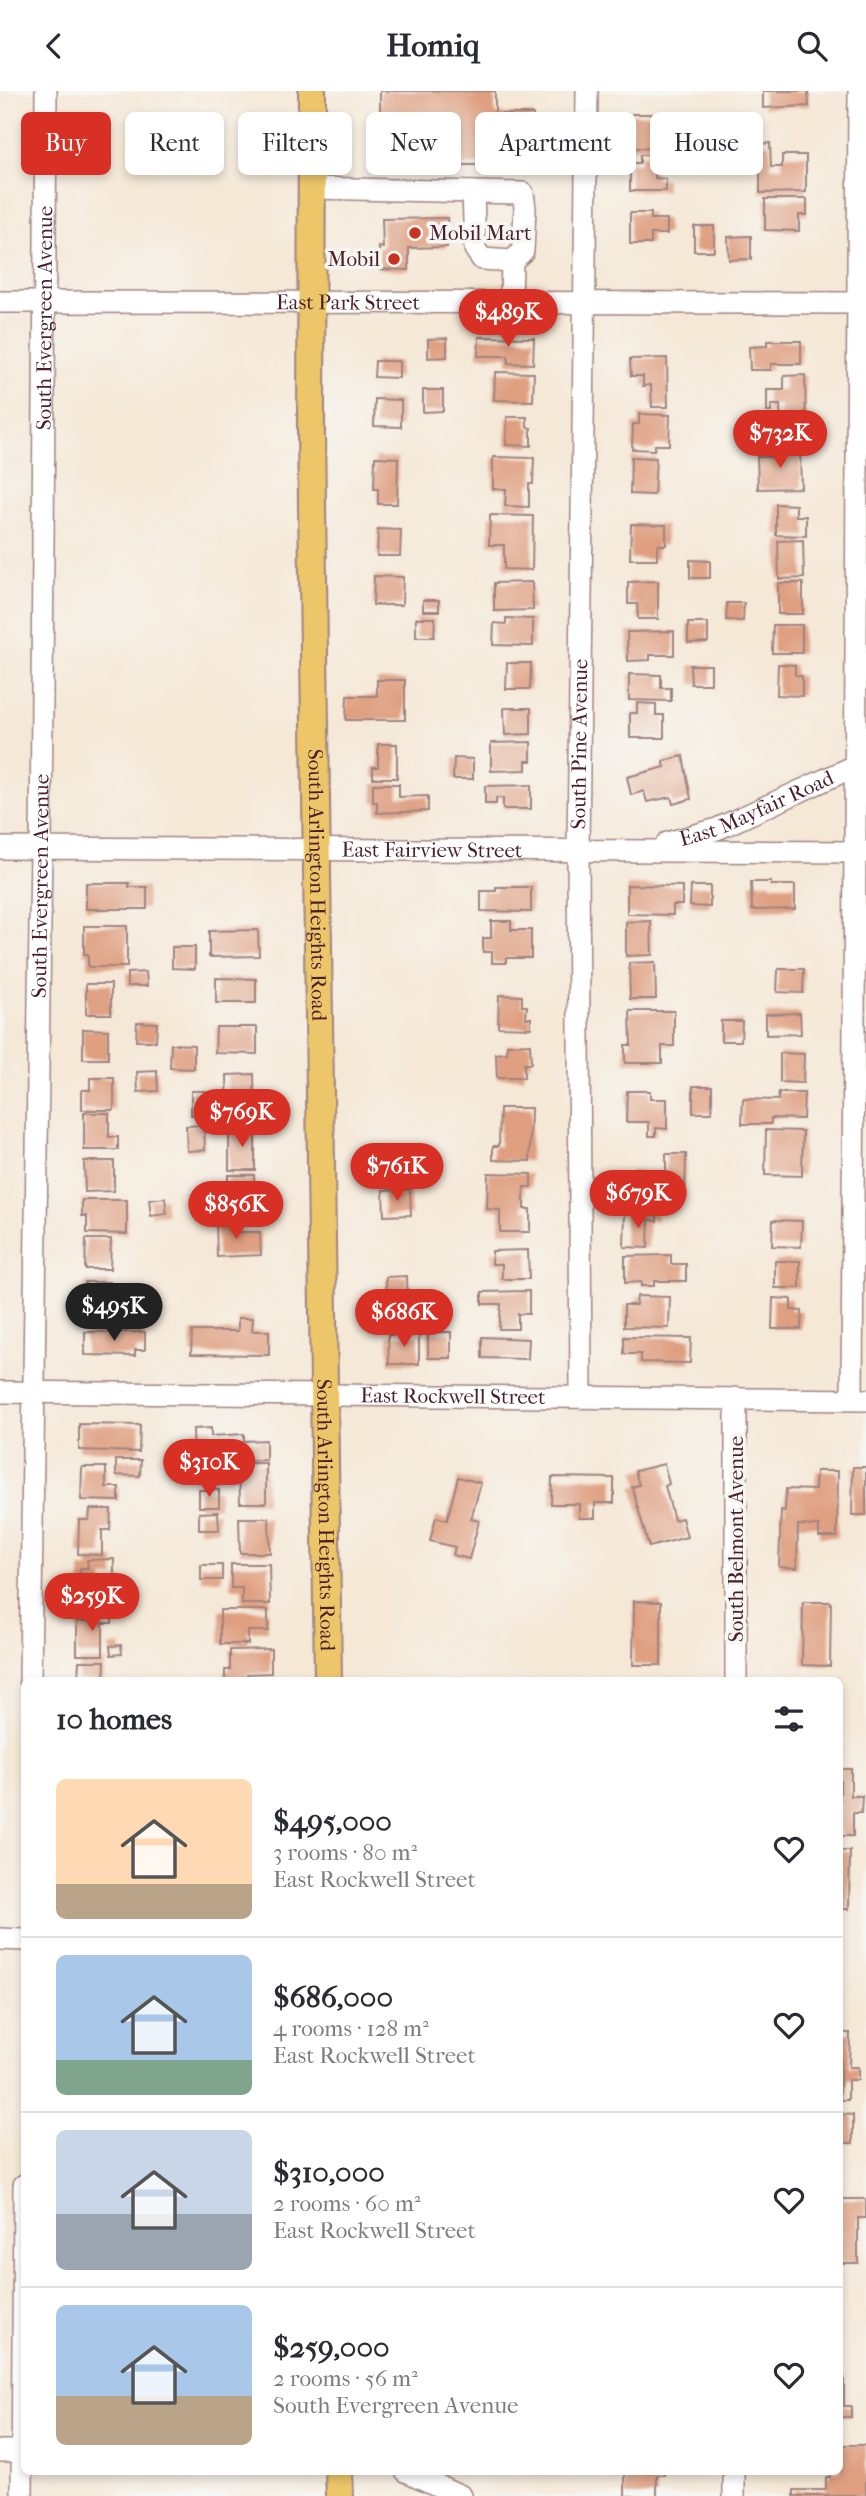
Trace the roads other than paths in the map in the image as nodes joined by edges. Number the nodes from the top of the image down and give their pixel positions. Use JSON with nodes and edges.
{"nodes":[{"id":1,"x":46,"y":91,"type":"edge"},
{"id":2,"x":312,"y":91,"type":"edge"},
{"id":3,"x":587,"y":91,"type":"edge"},
{"id":4,"x":859,"y":91,"type":"edge"},
{"id":5,"x":312,"y":188,"type":"junction"},
{"id":6,"x":473,"y":192,"type":"junction"},
{"id":7,"x":512,"y":261,"type":"junction"},
{"id":8,"x":0,"y":302,"type":"edge"},
{"id":9,"x":44,"y":302,"type":"junction"},
{"id":10,"x":312,"y":302,"type":"junction"},
{"id":11,"x":511,"y":302,"type":"junction"},
{"id":12,"x":585,"y":303,"type":"junction"},
{"id":13,"x":861,"y":303,"type":"edge"},
{"id":14,"x":861,"y":684,"type":"edge"},
{"id":15,"x":861,"y":762,"type":"edge"},
{"id":16,"x":0,"y":848,"type":"edge"},
{"id":17,"x":41,"y":848,"type":"junction"},
{"id":18,"x":317,"y":849,"type":"junction"},
{"id":19,"x":578,"y":850,"type":"junction"},
{"id":20,"x":642,"y":851,"type":"junction"},
{"id":21,"x":861,"y":852,"type":"edge"},
{"id":22,"x":0,"y":1392,"type":"edge"},
{"id":23,"x":35,"y":1392,"type":"junction"},
{"id":24,"x":324,"y":1395,"type":"junction"},
{"id":25,"x":581,"y":1397,"type":"junction"},
{"id":26,"x":736,"y":1398,"type":"junction"},
{"id":27,"x":859,"y":1399,"type":"edge"},
{"id":28,"x":30,"y":1677,"type":"edge"},
{"id":29,"x":328,"y":1677,"type":"edge"},
{"id":30,"x":736,"y":1677,"type":"edge"},
{"id":31,"x":0,"y":1939,"type":"edge"},
{"id":32,"x":21,"y":1940,"type":"edge"},
{"id":33,"x":0,"y":2451,"type":"edge"},
{"id":34,"x":21,"y":2451,"type":"edge"},
{"id":35,"x":22,"y":2475,"type":"edge"},
{"id":36,"x":339,"y":2475,"type":"edge"},
{"id":37,"x":415,"y":2475,"type":"edge"},
{"id":38,"x":734,"y":2475,"type":"edge"},
{"id":39,"x":22,"y":2496,"type":"edge"},
{"id":40,"x":340,"y":2496,"type":"edge"},
{"id":41,"x":461,"y":2496,"type":"edge"},
{"id":42,"x":734,"y":2496,"type":"edge"}],
"edges":[{"from":1,"to":9,"type":"street","name":"South Evergreen Avenue"},
{"from":2,"to":5,"type":"main road","name":"South Arlington Heights Road"},
{"from":3,"to":12,"type":"street","name":"South Pine Avenue"},
{"from":4,"to":13,"type":"street"},
{"from":5,"to":6,"type":"street"},
{"from":5,"to":10,"type":"main road","name":"South Arlington Heights Road"},
{"from":6,"to":7,"type":"street"},
{"from":6,"to":7,"type":"street"},
{"from":7,"to":11,"type":"street"},
{"from":8,"to":9,"type":"street","name":"East Park Street"},
{"from":9,"to":10,"type":"street","name":"East Park Street"},
{"from":9,"to":17,"type":"street","name":"South Evergreen Avenue"},
{"from":10,"to":11,"type":"street","name":"East Park Street"},
{"from":10,"to":18,"type":"main road","name":"South Arlington Heights Road"},
{"from":11,"to":12,"type":"street","name":"East Park Street"},
{"from":12,"to":13,"type":"street","name":"East Park Street"},
{"from":12,"to":19,"type":"street","name":"South Pine Avenue"},
{"from":13,"to":14,"type":"street"},
{"from":14,"to":15,"type":"street"},
{"from":15,"to":20,"type":"street","name":"East Mayfair Road"},
{"from":15,"to":21,"type":"street"},
{"from":16,"to":17,"type":"street","name":"East Fairview Street"},
{"from":17,"to":18,"type":"street","name":"East Fairview Street"},
{"from":17,"to":23,"type":"street","name":"South Evergreen Avenue"},
{"from":18,"to":19,"type":"street","name":"East Fairview Street"},
{"from":18,"to":24,"type":"main road","name":"South Arlington Heights Road"},
{"from":19,"to":20,"type":"street","name":"East Fairview Street"},
{"from":19,"to":25,"type":"street","name":"South Pine Avenue"},
{"from":20,"to":21,"type":"street","name":"East Fairview Street"},
{"from":21,"to":27,"type":"street"},
{"from":22,"to":23,"type":"street","name":"East Rockwell Street"},
{"from":23,"to":24,"type":"street","name":"East Rockwell Street"},
{"from":23,"to":28,"type":"street","name":"South Evergreen Avenue"},
{"from":24,"to":25,"type":"street","name":"East Rockwell Street"},
{"from":24,"to":29,"type":"main road","name":"South Arlington Heights Road"},
{"from":25,"to":26,"type":"street","name":"East Rockwell Street"},
{"from":26,"to":27,"type":"street","name":"East Rockwell Street"},
{"from":26,"to":30,"type":"street","name":"South Belmont Avenue"},
{"from":31,"to":32,"type":"street"},
{"from":33,"to":34,"type":"street"},
{"from":35,"to":39,"type":"street"},
{"from":36,"to":40,"type":"main road"},
{"from":37,"to":41,"type":"street"},
{"from":38,"to":42,"type":"street"}]}
